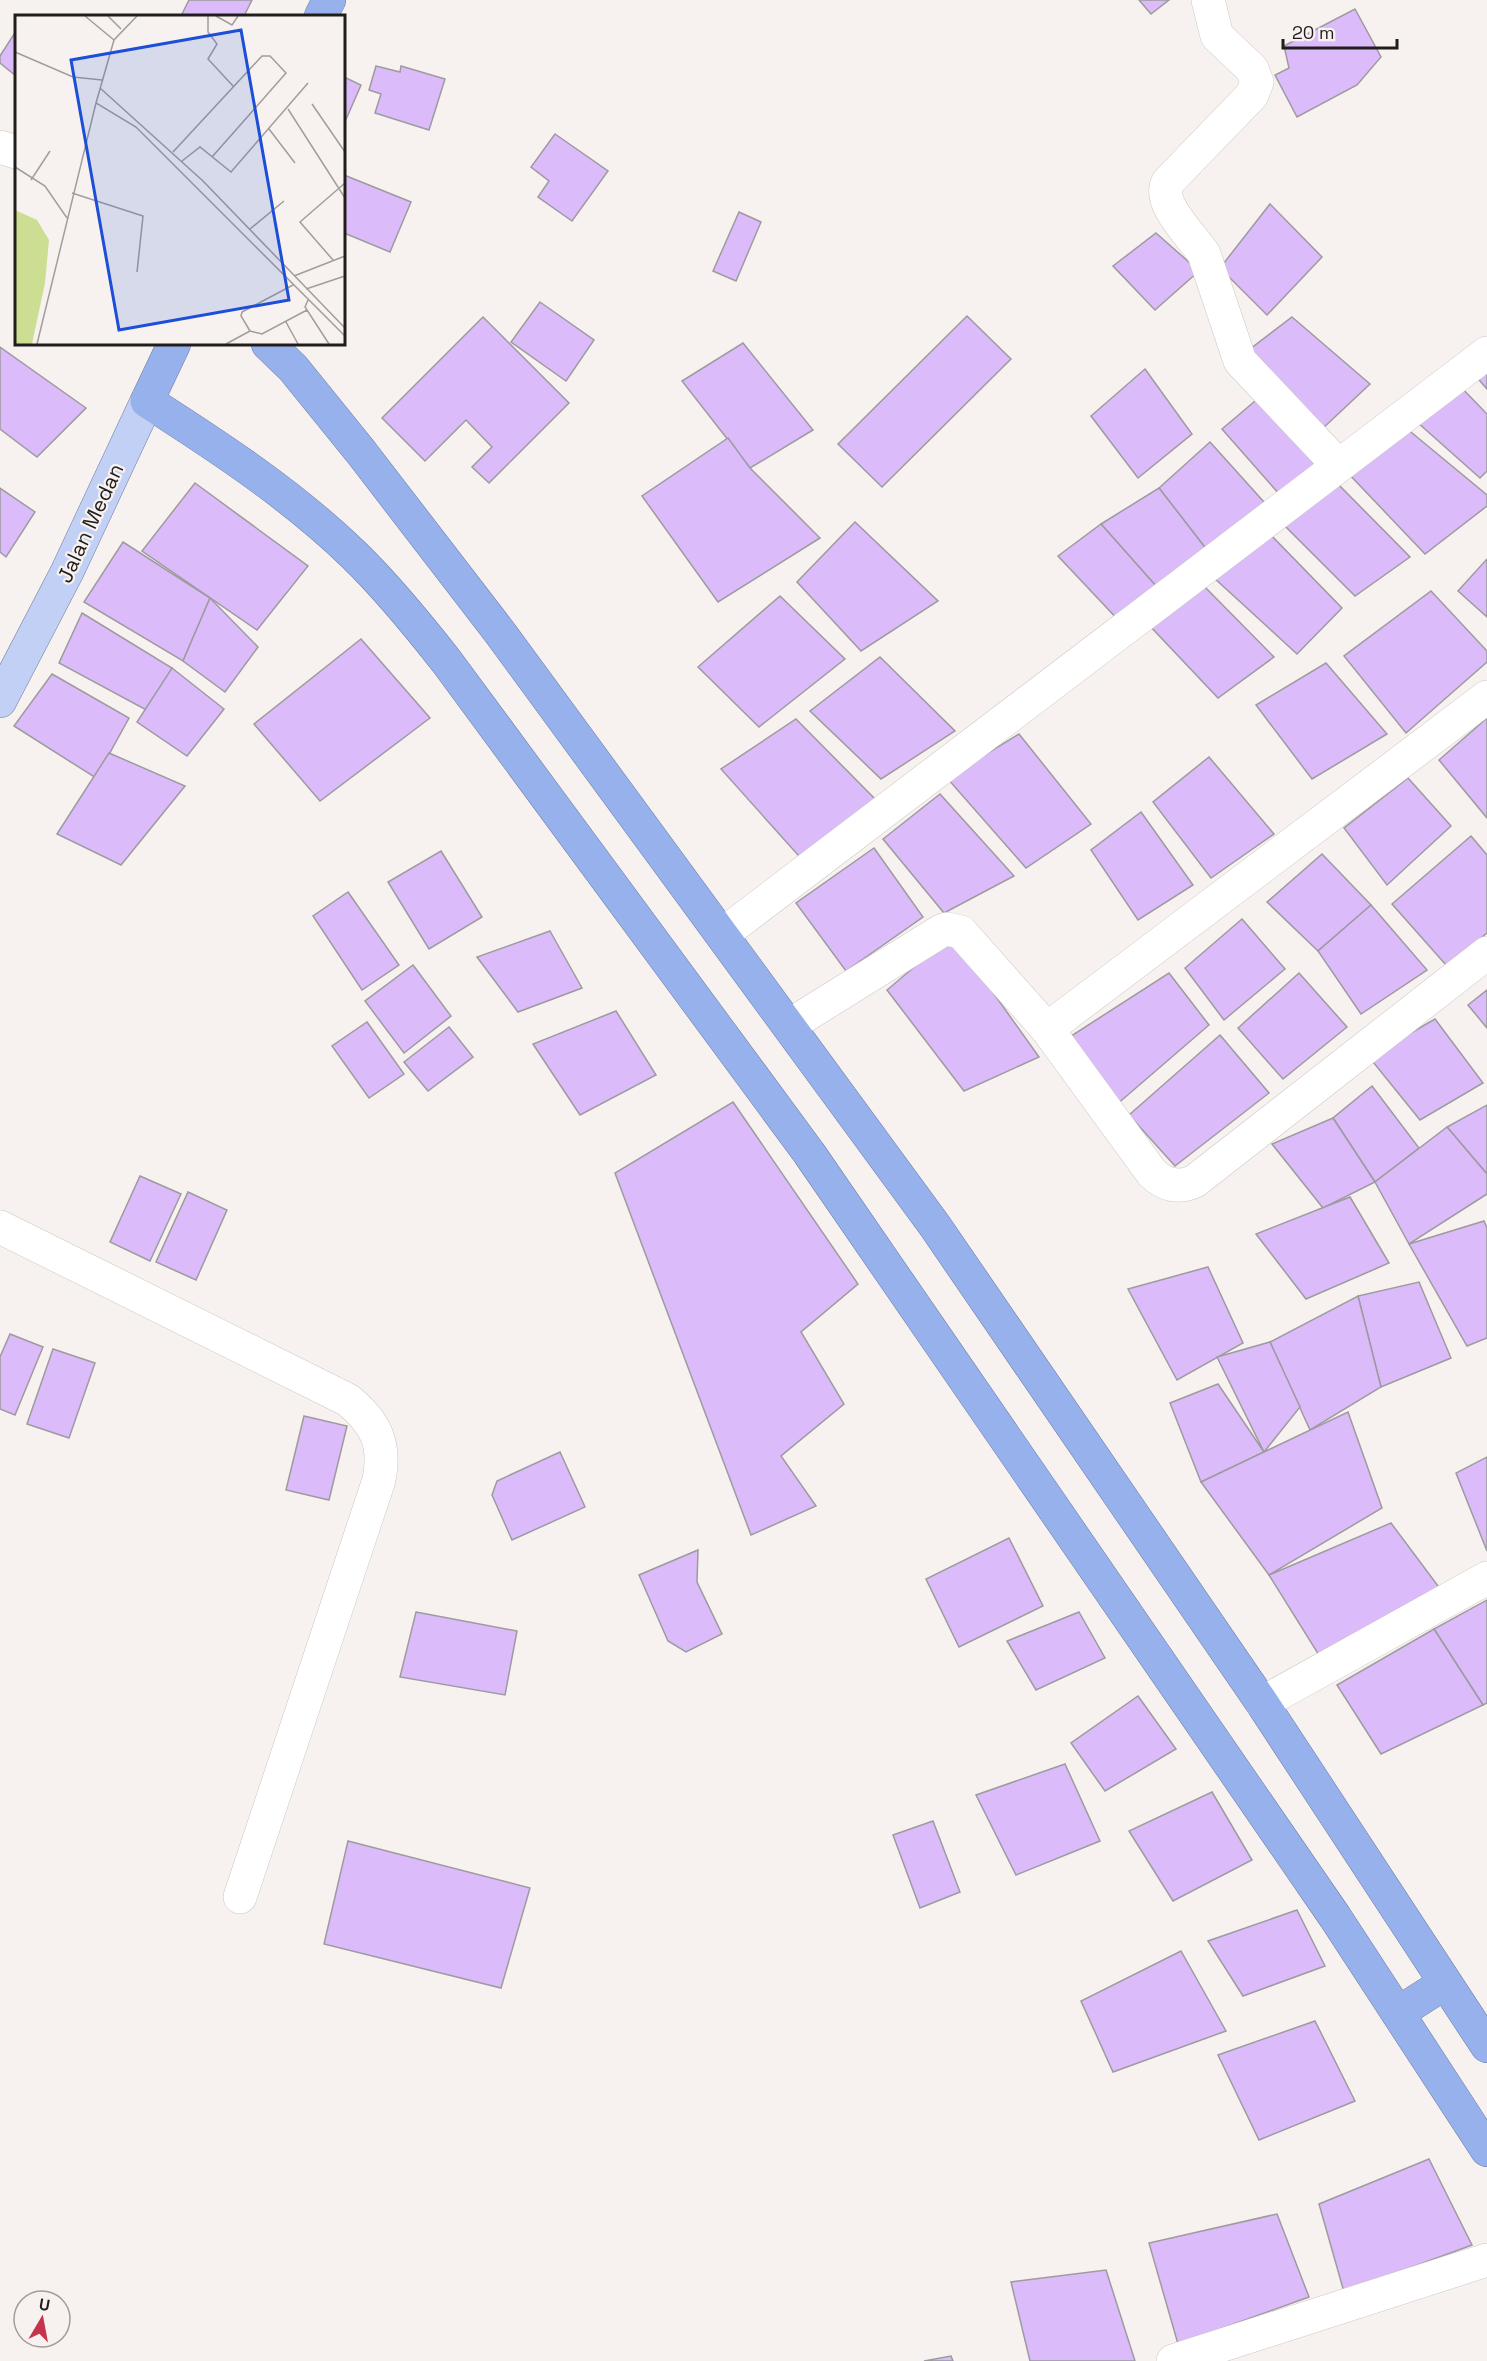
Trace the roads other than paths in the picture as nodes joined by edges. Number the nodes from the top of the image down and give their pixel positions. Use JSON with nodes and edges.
{"nodes":[{"id":1,"x":329,"y":0,"type":"edge"},
{"id":2,"x":1208,"y":0,"type":"edge"},
{"id":3,"x":322,"y":15,"type":"edge"},
{"id":4,"x":0,"y":147,"type":"edge"},
{"id":5,"x":15,"y":152,"type":"edge"},
{"id":6,"x":174,"y":345,"type":"edge"},
{"id":7,"x":269,"y":345,"type":"edge"},
{"id":8,"x":1487,"y":353,"type":"edge"},
{"id":9,"x":147,"y":401,"type":"junction"},
{"id":10,"x":1338,"y":465,"type":"junction"},
{"id":11,"x":1487,"y":697,"type":"edge"},
{"id":12,"x":0,"y":701,"type":"edge"},
{"id":13,"x":723,"y":934,"type":"junction"},
{"id":14,"x":1487,"y":953,"type":"edge"},
{"id":15,"x":790,"y":1025,"type":"junction"},
{"id":16,"x":1047,"y":1029,"type":"junction"},
{"id":17,"x":0,"y":1227,"type":"edge"},
{"id":18,"x":1487,"y":1578,"type":"edge"},
{"id":19,"x":1262,"y":1703,"type":"junction"},
{"id":20,"x":240,"y":1897,"type":"dead end"},
{"id":21,"x":1445,"y":1983,"type":"junction"},
{"id":22,"x":1398,"y":2013,"type":"junction"},
{"id":23,"x":1487,"y":2046,"type":"edge"},
{"id":24,"x":1487,"y":2150,"type":"edge"},
{"id":25,"x":1487,"y":2260,"type":"edge"},
{"id":26,"x":1173,"y":2361,"type":"edge"}],
"edges":[{"from":1,"to":3,"type":"highway"},
{"from":2,"to":10,"type":"street"},
{"from":4,"to":5,"type":"street"},
{"from":6,"to":9,"type":"highway","name":"Jalan Medan"},
{"from":7,"to":13,"type":"highway"},
{"from":8,"to":10,"type":"street"},
{"from":9,"to":12,"type":"main road","name":"Jalan Medan"},
{"from":9,"to":22,"type":"highway"},
{"from":10,"to":13,"type":"street"},
{"from":11,"to":16,"type":"street"},
{"from":13,"to":15,"type":"highway"},
{"from":14,"to":16,"type":"street"},
{"from":15,"to":16,"type":"street"},
{"from":15,"to":19,"type":"highway"},
{"from":17,"to":20,"type":"street"},
{"from":18,"to":19,"type":"street"},
{"from":19,"to":21,"type":"highway"},
{"from":21,"to":22,"type":"highway"},
{"from":21,"to":23,"type":"highway"},
{"from":22,"to":24,"type":"highway"},
{"from":25,"to":26,"type":"street"}]}
